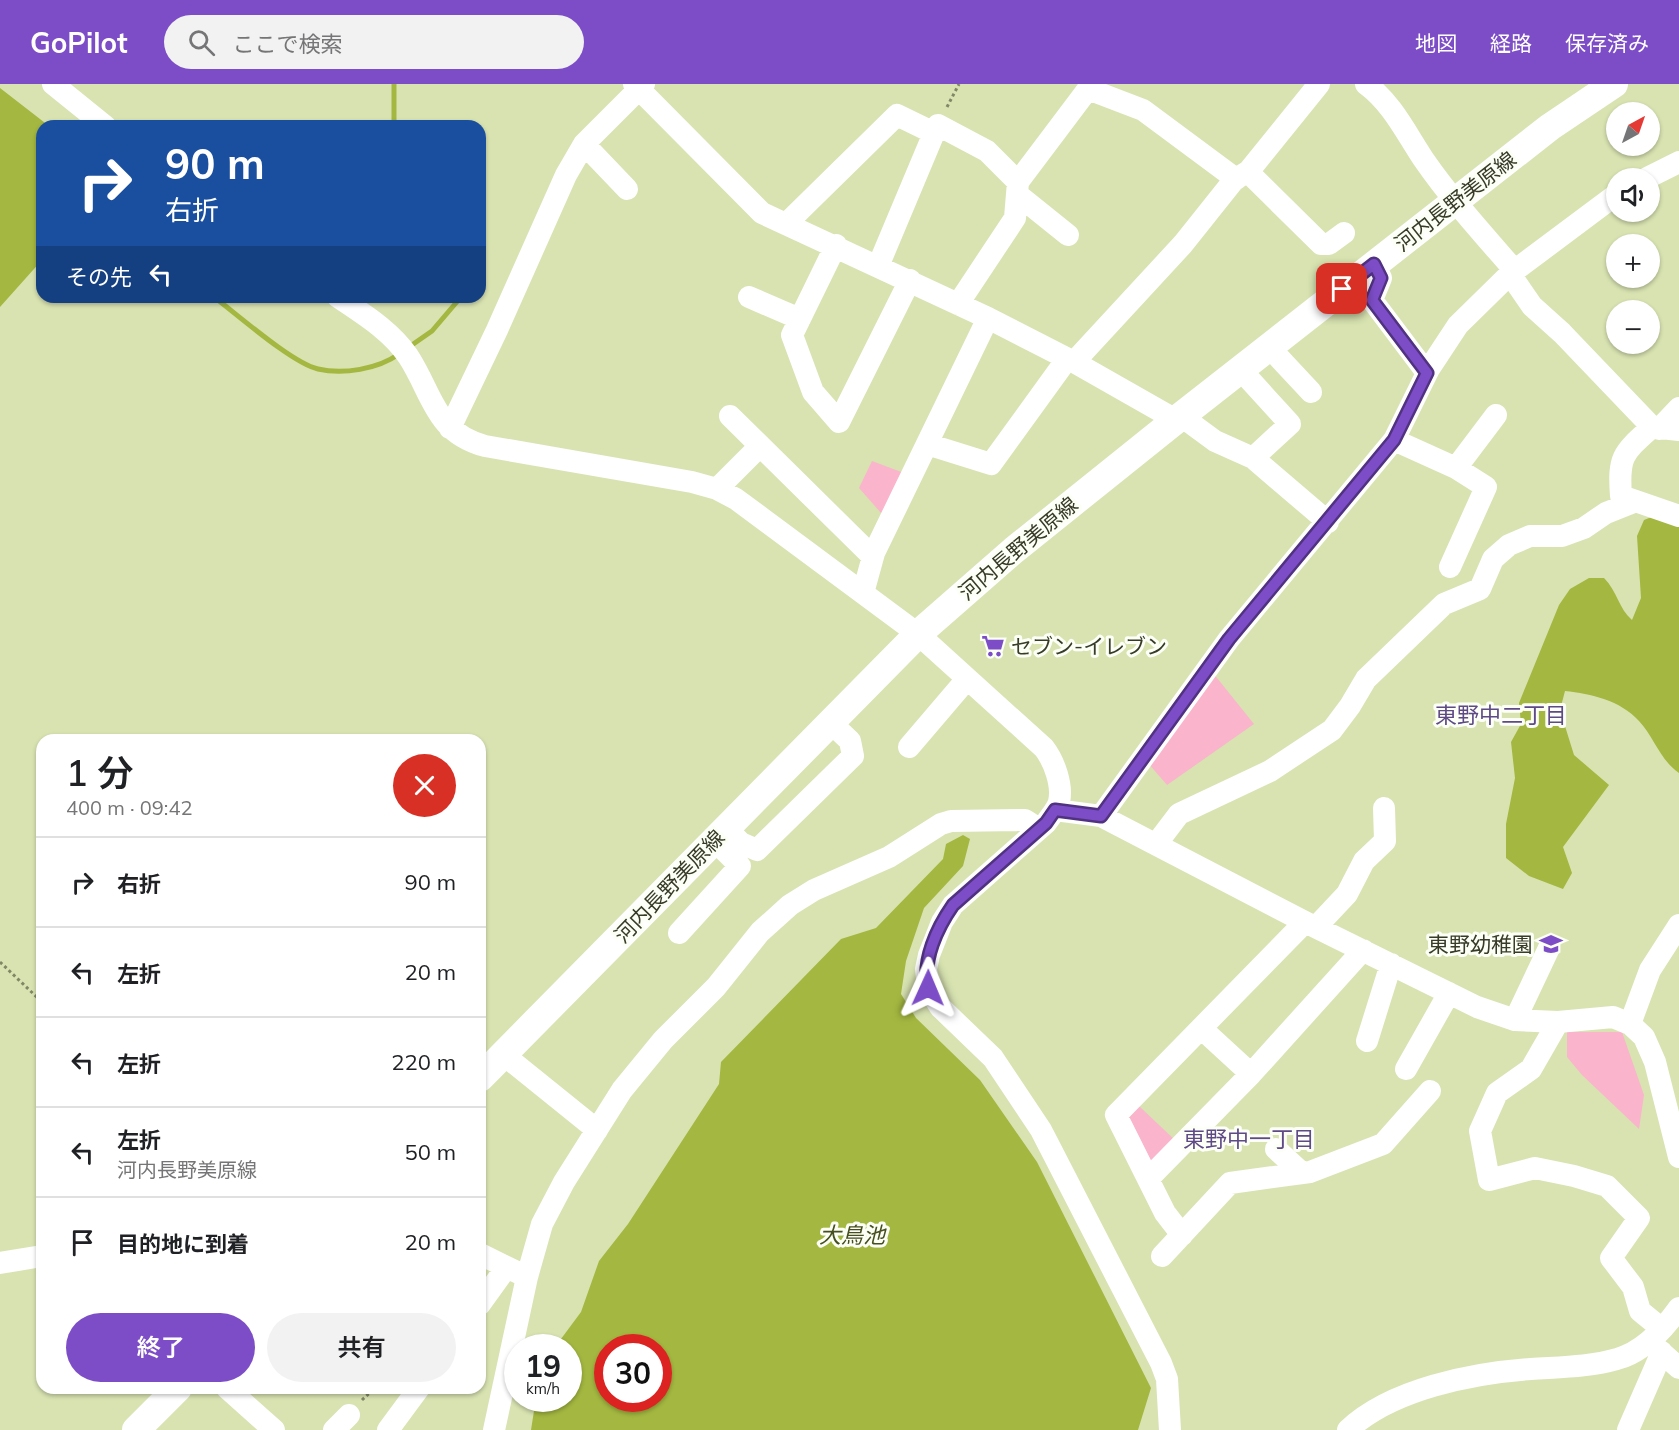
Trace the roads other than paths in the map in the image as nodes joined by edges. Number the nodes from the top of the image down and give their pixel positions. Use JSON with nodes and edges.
{"nodes":[{"id":1,"x":53,"y":84,"type":"edge"},
{"id":2,"x":1319,"y":84,"type":"edge"},
{"id":3,"x":1366,"y":84,"type":"edge"},
{"id":4,"x":1614,"y":84,"type":"edge"},
{"id":5,"x":639,"y":86,"type":"edge"},
{"id":6,"x":98,"y":120,"type":"edge"},
{"id":7,"x":939,"y":124,"type":"dead end"},
{"id":8,"x":584,"y":144,"type":"junction"},
{"id":9,"x":1679,"y":162,"type":"edge"},
{"id":10,"x":1660,"y":172,"type":"edge"},
{"id":11,"x":1242,"y":175,"type":"junction"},
{"id":12,"x":1018,"y":188,"type":"junction"},
{"id":13,"x":627,"y":189,"type":"dead end"},
{"id":14,"x":1455,"y":201,"type":"junction"},
{"id":15,"x":1606,"y":202,"type":"edge"},
{"id":16,"x":787,"y":223,"type":"junction"},
{"id":17,"x":1344,"y":233,"type":"dead end"},
{"id":18,"x":1068,"y":235,"type":"dead end"},
{"id":19,"x":836,"y":245,"type":"junction"},
{"id":20,"x":879,"y":264,"type":"junction"},
{"id":21,"x":1374,"y":264,"type":"junction"},
{"id":22,"x":1512,"y":272,"type":"junction"},
{"id":23,"x":910,"y":280,"type":"junction"},
{"id":24,"x":749,"y":297,"type":"dead end"},
{"id":25,"x":347,"y":303,"type":"edge"},
{"id":26,"x":958,"y":304,"type":"junction"},
{"id":27,"x":988,"y":318,"type":"junction"},
{"id":28,"x":800,"y":319,"type":"junction"},
{"id":29,"x":1269,"y":347,"type":"junction"},
{"id":30,"x":1071,"y":360,"type":"junction"},
{"id":31,"x":1240,"y":369,"type":"junction"},
{"id":32,"x":1427,"y":373,"type":"junction"},
{"id":33,"x":1311,"y":392,"type":"dead end"},
{"id":34,"x":1679,"y":408,"type":"edge"},
{"id":35,"x":1496,"y":415,"type":"dead end"},
{"id":36,"x":730,"y":416,"type":"dead end"},
{"id":37,"x":1179,"y":418,"type":"junction"},
{"id":38,"x":450,"y":428,"type":"junction"},
{"id":39,"x":1663,"y":429,"type":"edge"},
{"id":40,"x":1394,"y":440,"type":"junction"},
{"id":41,"x":927,"y":444,"type":"junction"},
{"id":42,"x":760,"y":446,"type":"junction"},
{"id":43,"x":1253,"y":458,"type":"junction"},
{"id":44,"x":1456,"y":468,"type":"junction"},
{"id":45,"x":717,"y":489,"type":"junction"},
{"id":46,"x":1636,"y":501,"type":"junction"},
{"id":47,"x":1679,"y":516,"type":"edge"},
{"id":48,"x":1328,"y":522,"type":"junction"},
{"id":49,"x":873,"y":557,"type":"junction"},
{"id":50,"x":1450,"y":567,"type":"dead end"},
{"id":51,"x":863,"y":593,"type":"junction"},
{"id":52,"x":918,"y":634,"type":"junction"},
{"id":53,"x":967,"y":679,"type":"junction"},
{"id":54,"x":829,"y":721,"type":"junction"},
{"id":55,"x":909,"y":747,"type":"dead end"},
{"id":56,"x":1384,"y":808,"type":"dead end"},
{"id":57,"x":1055,"y":810,"type":"junction"},
{"id":58,"x":1101,"y":816,"type":"junction"},
{"id":59,"x":1039,"y":829,"type":"junction"},
{"id":60,"x":720,"y":834,"type":"junction"},
{"id":61,"x":1157,"y":843,"type":"junction"},
{"id":62,"x":1310,"y":924,"type":"junction"},
{"id":63,"x":1679,"y":925,"type":"edge"},
{"id":64,"x":679,"y":933,"type":"dead end"},
{"id":65,"x":1549,"y":948,"type":"dead end"},
{"id":66,"x":1364,"y":950,"type":"junction"},
{"id":67,"x":1391,"y":964,"type":"junction"},
{"id":68,"x":1449,"y":993,"type":"junction"},
{"id":69,"x":1515,"y":1020,"type":"junction"},
{"id":70,"x":1558,"y":1022,"type":"junction"},
{"id":71,"x":1630,"y":1024,"type":"junction"},
{"id":72,"x":1202,"y":1029,"type":"junction"},
{"id":73,"x":1367,"y":1041,"type":"dead end"},
{"id":74,"x":504,"y":1054,"type":"junction"},
{"id":75,"x":1406,"y":1069,"type":"dead end"},
{"id":76,"x":486,"y":1072,"type":"edge"},
{"id":77,"x":1251,"y":1074,"type":"junction"},
{"id":78,"x":1430,"y":1091,"type":"dead end"},
{"id":79,"x":597,"y":1130,"type":"junction"},
{"id":80,"x":1275,"y":1149,"type":"dead end"},
{"id":81,"x":1679,"y":1157,"type":"edge"},
{"id":82,"x":1301,"y":1172,"type":"junction"},
{"id":83,"x":1148,"y":1179,"type":"junction"},
{"id":84,"x":1182,"y":1235,"type":"junction"},
{"id":85,"x":1162,"y":1256,"type":"dead end"},
{"id":86,"x":36,"y":1257,"type":"edge"},
{"id":87,"x":486,"y":1257,"type":"edge"},
{"id":88,"x":0,"y":1263,"type":"edge"},
{"id":89,"x":517,"y":1272,"type":"junction"},
{"id":90,"x":486,"y":1299,"type":"edge"},
{"id":91,"x":1679,"y":1308,"type":"edge"},
{"id":92,"x":1658,"y":1341,"type":"junction"},
{"id":93,"x":1679,"y":1368,"type":"edge"},
{"id":94,"x":172,"y":1394,"type":"edge"},
{"id":95,"x":234,"y":1394,"type":"edge"},
{"id":96,"x":415,"y":1394,"type":"edge"},
{"id":97,"x":136,"y":1430,"type":"edge"},
{"id":98,"x":274,"y":1430,"type":"edge"},
{"id":99,"x":388,"y":1430,"type":"edge"},
{"id":100,"x":494,"y":1430,"type":"edge"},
{"id":101,"x":1170,"y":1430,"type":"edge"},
{"id":102,"x":1348,"y":1430,"type":"edge"},
{"id":103,"x":1628,"y":1430,"type":"edge"}],
"edges":[{"from":1,"to":6,"type":"street"},
{"from":2,"to":11,"type":"street"},
{"from":3,"to":14,"type":"street"},
{"from":4,"to":14,"type":"main road","name":"河内長野美原線"},
{"from":5,"to":8,"type":"street"},
{"from":5,"to":16,"type":"street"},
{"from":7,"to":12,"type":"street"},
{"from":8,"to":13,"type":"street"},
{"from":8,"to":38,"type":"street"},
{"from":9,"to":10,"type":"street"},
{"from":11,"to":12,"type":"street"},
{"from":11,"to":17,"type":"street"},
{"from":11,"to":30,"type":"street"},
{"from":12,"to":18,"type":"street"},
{"from":12,"to":26,"type":"street"},
{"from":14,"to":21,"type":"main road","name":"河内長野美原線"},
{"from":14,"to":22,"type":"street"},
{"from":15,"to":22,"type":"street"},
{"from":16,"to":19,"type":"street"},
{"from":16,"to":20,"type":"street"},
{"from":19,"to":20,"type":"street"},
{"from":19,"to":28,"type":"street"},
{"from":20,"to":23,"type":"street"},
{"from":21,"to":29,"type":"main road","name":"河内長野美原線"},
{"from":21,"to":32,"type":"street"},
{"from":22,"to":32,"type":"street"},
{"from":22,"to":39,"type":"street"},
{"from":23,"to":26,"type":"street"},
{"from":23,"to":28,"type":"street"},
{"from":24,"to":28,"type":"street"},
{"from":25,"to":38,"type":"street"},
{"from":26,"to":27,"type":"street"},
{"from":27,"to":30,"type":"street"},
{"from":27,"to":41,"type":"street"},
{"from":29,"to":31,"type":"main road","name":"河内長野美原線"},
{"from":29,"to":33,"type":"street"},
{"from":30,"to":37,"type":"street"},
{"from":30,"to":41,"type":"street"},
{"from":31,"to":37,"type":"main road","name":"河内長野美原線"},
{"from":31,"to":43,"type":"street"},
{"from":32,"to":40,"type":"street"},
{"from":34,"to":39,"type":"street"},
{"from":35,"to":44,"type":"street"},
{"from":36,"to":42,"type":"street"},
{"from":37,"to":43,"type":"street"},
{"from":37,"to":52,"type":"main road","name":"河内長野美原線"},
{"from":38,"to":45,"type":"street"},
{"from":39,"to":46,"type":"street"},
{"from":40,"to":44,"type":"street"},
{"from":40,"to":48,"type":"street"},
{"from":41,"to":49,"type":"street"},
{"from":42,"to":45,"type":"street"},
{"from":42,"to":49,"type":"street"},
{"from":43,"to":48,"type":"street"},
{"from":44,"to":50,"type":"street"},
{"from":45,"to":51,"type":"street"},
{"from":46,"to":47,"type":"street"},
{"from":46,"to":61,"type":"street"},
{"from":48,"to":58,"type":"street"},
{"from":49,"to":51,"type":"street"},
{"from":51,"to":52,"type":"street"},
{"from":52,"to":53,"type":"street"},
{"from":52,"to":54,"type":"main road","name":"河内長野美原線"},
{"from":53,"to":55,"type":"street"},
{"from":53,"to":57,"type":"street"},
{"from":54,"to":60,"type":"main road","name":"河内長野美原線"},
{"from":54,"to":60,"type":"street"},
{"from":56,"to":62,"type":"street"},
{"from":57,"to":58,"type":"street"},
{"from":57,"to":59,"type":"street"},
{"from":58,"to":61,"type":"street"},
{"from":59,"to":79,"type":"street"},
{"from":59,"to":101,"type":"street"},
{"from":60,"to":64,"type":"street"},
{"from":60,"to":74,"type":"main road","name":"河内長野美原線"},
{"from":61,"to":62,"type":"street"},
{"from":62,"to":66,"type":"street"},
{"from":62,"to":72,"type":"street"},
{"from":63,"to":71,"type":"street"},
{"from":65,"to":69,"type":"street"},
{"from":66,"to":67,"type":"street"},
{"from":66,"to":77,"type":"street"},
{"from":67,"to":68,"type":"street"},
{"from":67,"to":73,"type":"street"},
{"from":68,"to":69,"type":"street"},
{"from":68,"to":75,"type":"street"},
{"from":69,"to":70,"type":"street"},
{"from":70,"to":71,"type":"street"},
{"from":70,"to":92,"type":"street"},
{"from":71,"to":81,"type":"street"},
{"from":72,"to":77,"type":"street"},
{"from":72,"to":83,"type":"street"},
{"from":74,"to":76,"type":"main road","name":"河内長野美原線"},
{"from":74,"to":79,"type":"street"},
{"from":77,"to":83,"type":"street"},
{"from":78,"to":82,"type":"street"},
{"from":79,"to":89,"type":"street"},
{"from":80,"to":82,"type":"street"},
{"from":82,"to":84,"type":"street"},
{"from":83,"to":84,"type":"street"},
{"from":84,"to":85,"type":"street"},
{"from":86,"to":88,"type":"street"},
{"from":87,"to":89,"type":"street"},
{"from":89,"to":90,"type":"street"},
{"from":89,"to":100,"type":"street"},
{"from":91,"to":92,"type":"street"},
{"from":92,"to":93,"type":"street"},
{"from":92,"to":102,"type":"street"},
{"from":92,"to":103,"type":"street"},
{"from":94,"to":97,"type":"main road"},
{"from":95,"to":98,"type":"street"},
{"from":96,"to":99,"type":"street"}]}
